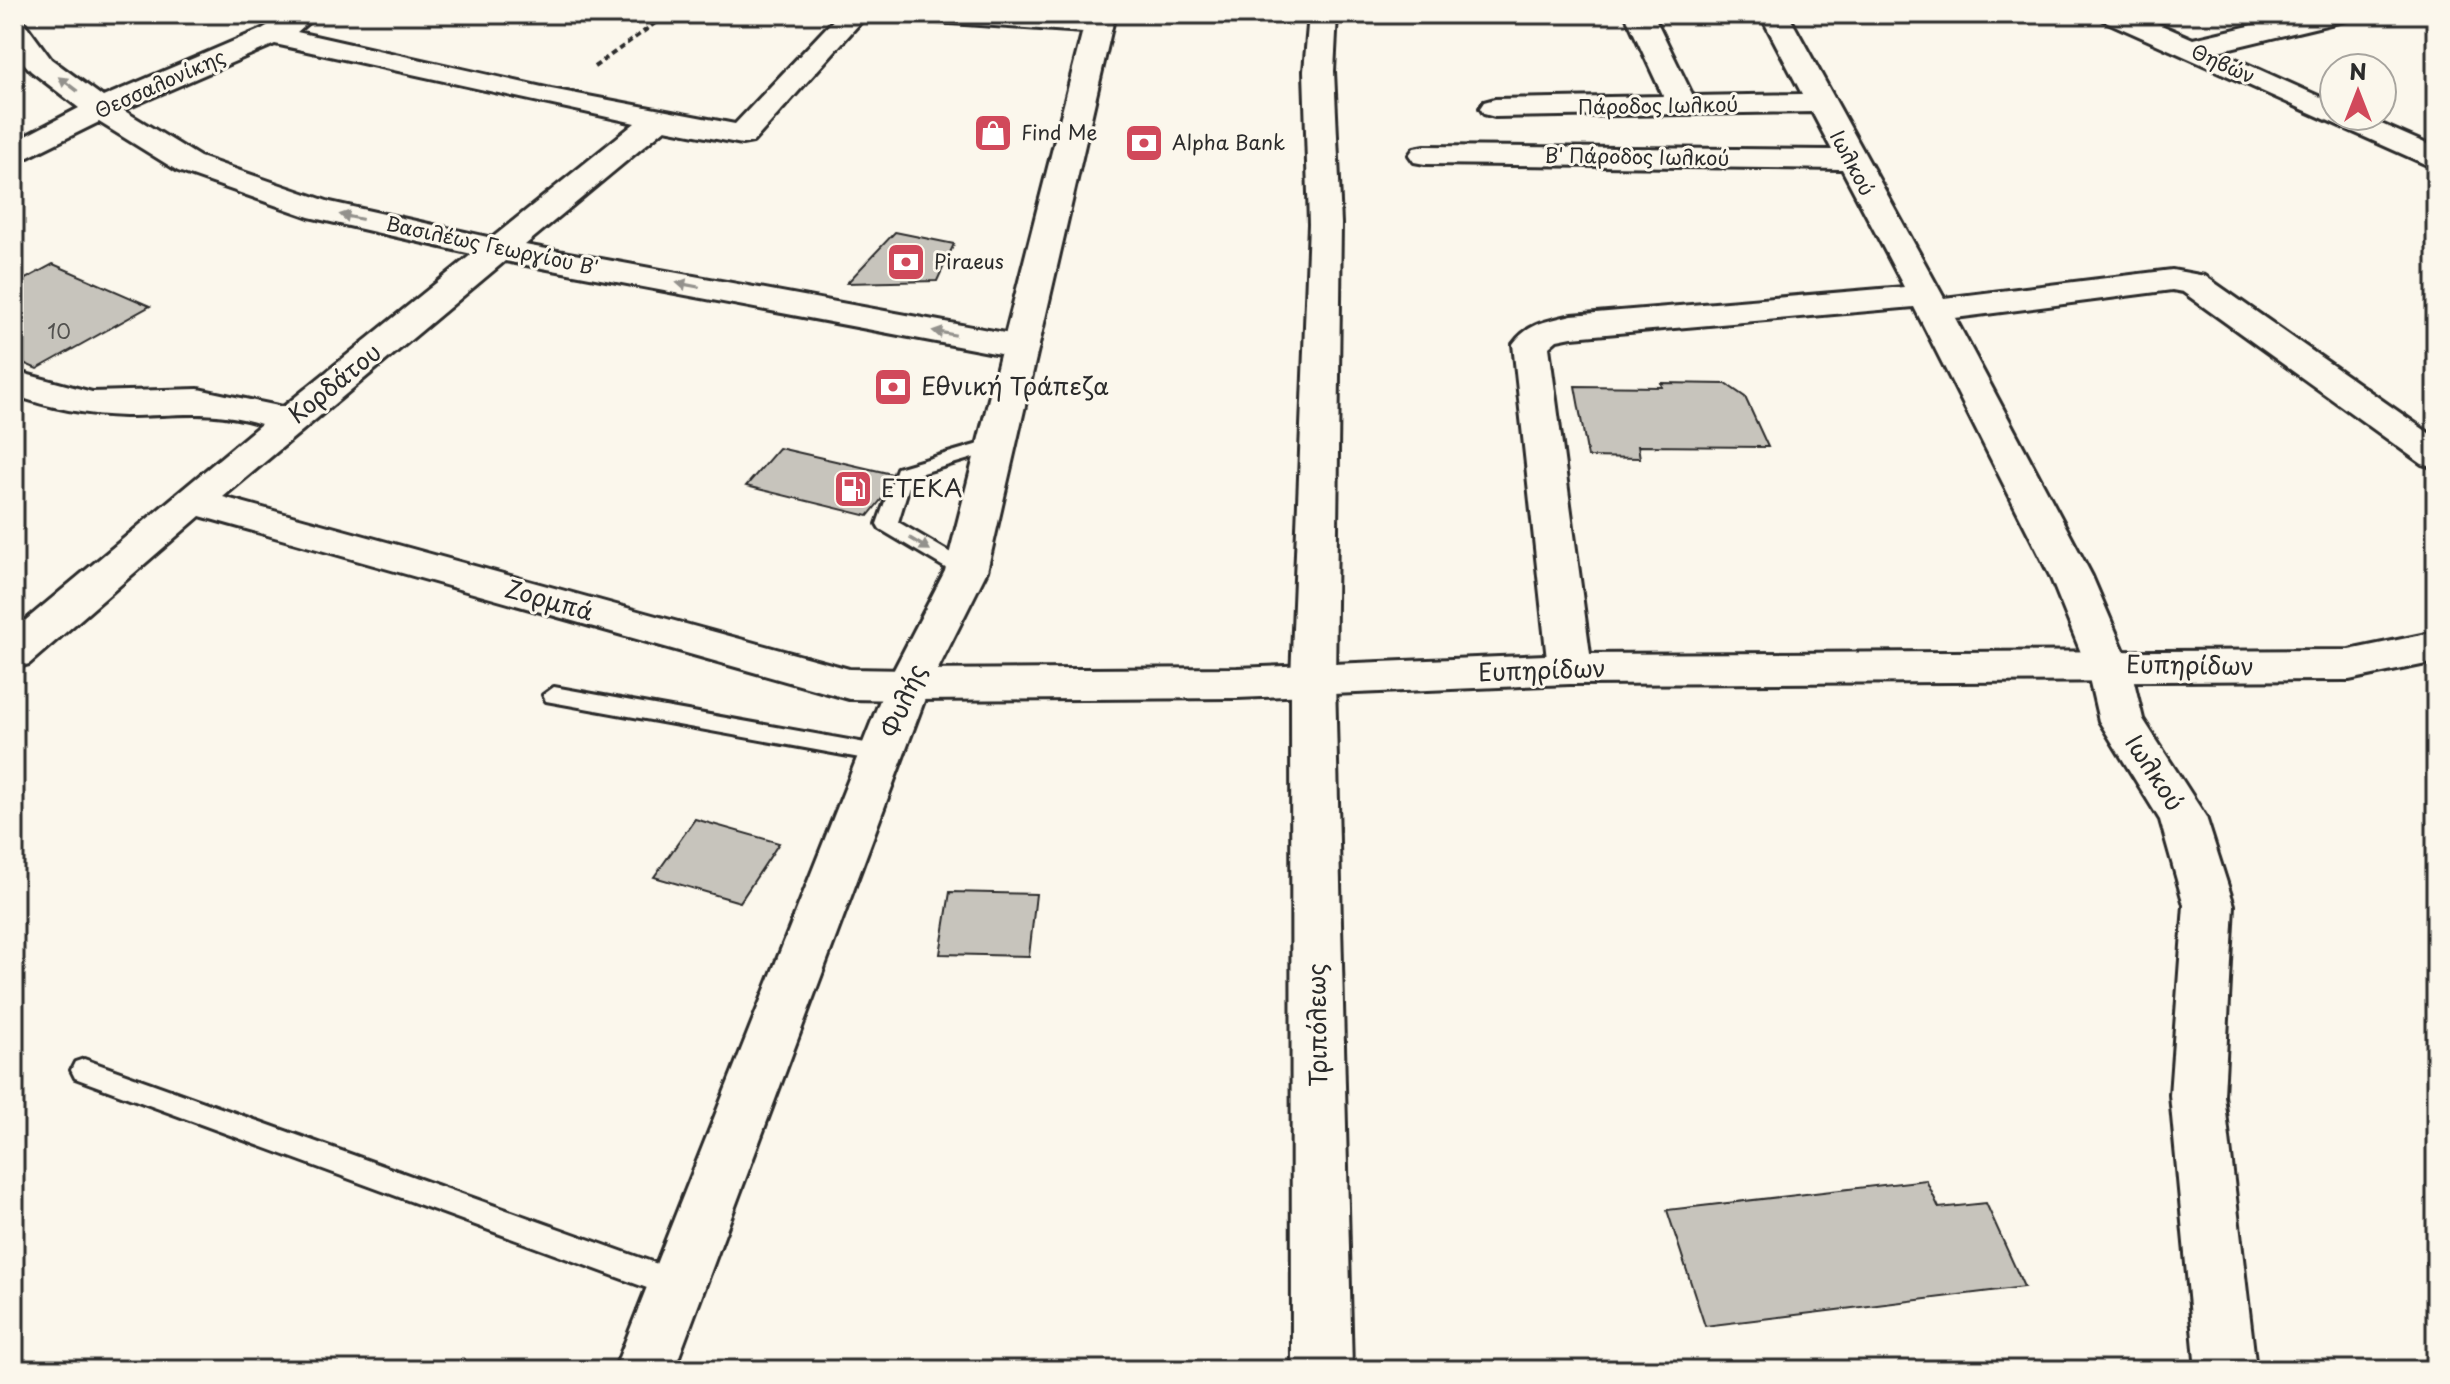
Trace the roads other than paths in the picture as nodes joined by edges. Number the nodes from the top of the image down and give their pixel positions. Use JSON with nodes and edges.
{"nodes":[{"id":1,"x":306,"y":14,"type":"edge"},
{"id":2,"x":854,"y":14,"type":"edge"},
{"id":3,"x":935,"y":14,"type":"edge"},
{"id":4,"x":1323,"y":14,"type":"edge"},
{"id":5,"x":1639,"y":14,"type":"edge"},
{"id":6,"x":1774,"y":14,"type":"edge"},
{"id":7,"x":2113,"y":14,"type":"edge"},
{"id":8,"x":2337,"y":14,"type":"edge"},
{"id":9,"x":1100,"y":20,"type":"edge"},
{"id":10,"x":272,"y":35,"type":"junction"},
{"id":11,"x":17,"y":40,"type":"edge"},
{"id":12,"x":2188,"y":49,"type":"junction"},
{"id":13,"x":1821,"y":103,"type":"junction"},
{"id":14,"x":1682,"y":105,"type":"junction"},
{"id":15,"x":2318,"y":107,"type":"edge"},
{"id":16,"x":1495,"y":108,"type":"dead end"},
{"id":17,"x":100,"y":109,"type":"junction"},
{"id":18,"x":659,"y":119,"type":"junction"},
{"id":19,"x":2374,"y":132,"type":"edge"},
{"id":20,"x":14,"y":155,"type":"edge"},
{"id":21,"x":1425,"y":155,"type":"dead end"},
{"id":22,"x":1850,"y":160,"type":"junction"},
{"id":23,"x":2436,"y":160,"type":"edge"},
{"id":24,"x":499,"y":250,"type":"junction"},
{"id":25,"x":1930,"y":303,"type":"junction"},
{"id":26,"x":1021,"y":347,"type":"junction"},
{"id":27,"x":14,"y":382,"type":"edge"},
{"id":28,"x":288,"y":421,"type":"junction"},
{"id":29,"x":996,"y":445,"type":"junction"},
{"id":30,"x":2436,"y":456,"type":"edge"},
{"id":31,"x":193,"y":501,"type":"junction"},
{"id":32,"x":966,"y":571,"type":"junction"},
{"id":33,"x":2436,"y":647,"type":"edge"},
{"id":34,"x":14,"y":653,"type":"edge"},
{"id":35,"x":2108,"y":665,"type":"junction"},
{"id":36,"x":1570,"y":669,"type":"junction"},
{"id":37,"x":1313,"y":680,"type":"junction"},
{"id":38,"x":908,"y":685,"type":"junction"},
{"id":39,"x":554,"y":695,"type":"dead end"},
{"id":40,"x":882,"y":754,"type":"junction"},
{"id":41,"x":84,"y":1070,"type":"dead end"},
{"id":42,"x":677,"y":1285,"type":"junction"},
{"id":43,"x":644,"y":1370,"type":"edge"},
{"id":44,"x":1322,"y":1370,"type":"edge"},
{"id":45,"x":2226,"y":1370,"type":"edge"}],
"edges":[{"from":1,"to":10,"type":"street","name":"Θεσσαλονίκης"},
{"from":2,"to":18,"type":"street"},
{"from":3,"to":9,"type":"street"},
{"from":4,"to":37,"type":"street"},
{"from":5,"to":14,"type":"street"},
{"from":6,"to":13,"type":"street","name":"Ιωλκού"},
{"from":7,"to":12,"type":"street","name":"Θηβών"},
{"from":8,"to":12,"type":"street"},
{"from":9,"to":26,"type":"street","name":"Φυλής"},
{"from":10,"to":17,"type":"street","name":"Θεσσαλονίκης"},
{"from":10,"to":18,"type":"street"},
{"from":17,"to":11,"type":"street","name":"Βασιλέως Γεωργίου Β'","one_way":true},
{"from":12,"to":15,"type":"street","name":"Θηβών"},
{"from":13,"to":14,"type":"street","name":"Πάροδος Ιωλκού"},
{"from":13,"to":22,"type":"street","name":"Ιωλκού"},
{"from":14,"to":16,"type":"street","name":"Πάροδος Ιωλκού"},
{"from":17,"to":20,"type":"street","name":"Θεσσαλονίκης"},
{"from":24,"to":17,"type":"street","name":"Βασιλέως Γεωργίου Β'","one_way":true},
{"from":18,"to":24,"type":"street","name":"Κορδάτου"},
{"from":19,"to":23,"type":"street","name":"Θηβών"},
{"from":21,"to":22,"type":"street","name":"Β' Πάροδος Ιωλκού"},
{"from":22,"to":25,"type":"street","name":"Ιωλκού"},
{"from":26,"to":24,"type":"street","name":"Βασιλέως Γεωργίου Β'","one_way":true},
{"from":24,"to":28,"type":"street","name":"Κορδάτου"},
{"from":25,"to":30,"type":"street"},
{"from":25,"to":35,"type":"street","name":"Ιωλκού"},
{"from":25,"to":36,"type":"street"},
{"from":26,"to":29,"type":"street","name":"Φυλής"},
{"from":27,"to":28,"type":"street"},
{"from":28,"to":31,"type":"street","name":"Κορδάτου"},
{"from":29,"to":32,"type":"street","name":"Φυλής"},
{"from":29,"to":32,"type":"lane","one_way":true},
{"from":31,"to":34,"type":"street","name":"Κορδάτου"},
{"from":31,"to":38,"type":"street","name":"Ζορμπά"},
{"from":32,"to":38,"type":"street","name":"Φυλής"},
{"from":33,"to":35,"type":"street","name":"Ευπηρίδων"},
{"from":35,"to":36,"type":"street","name":"Ευπηρίδων"},
{"from":35,"to":45,"type":"street","name":"Ιωλκού"},
{"from":36,"to":37,"type":"street","name":"Ευπηρίδων"},
{"from":37,"to":38,"type":"street","name":"Ζορμπά"},
{"from":37,"to":44,"type":"street","name":"Τριπόλεως"},
{"from":38,"to":40,"type":"street","name":"Φυλής"},
{"from":39,"to":40,"type":"lane"},
{"from":40,"to":42,"type":"street","name":"Φυλής"},
{"from":41,"to":42,"type":"lane"},
{"from":42,"to":43,"type":"street","name":"Φυλής"}]}
